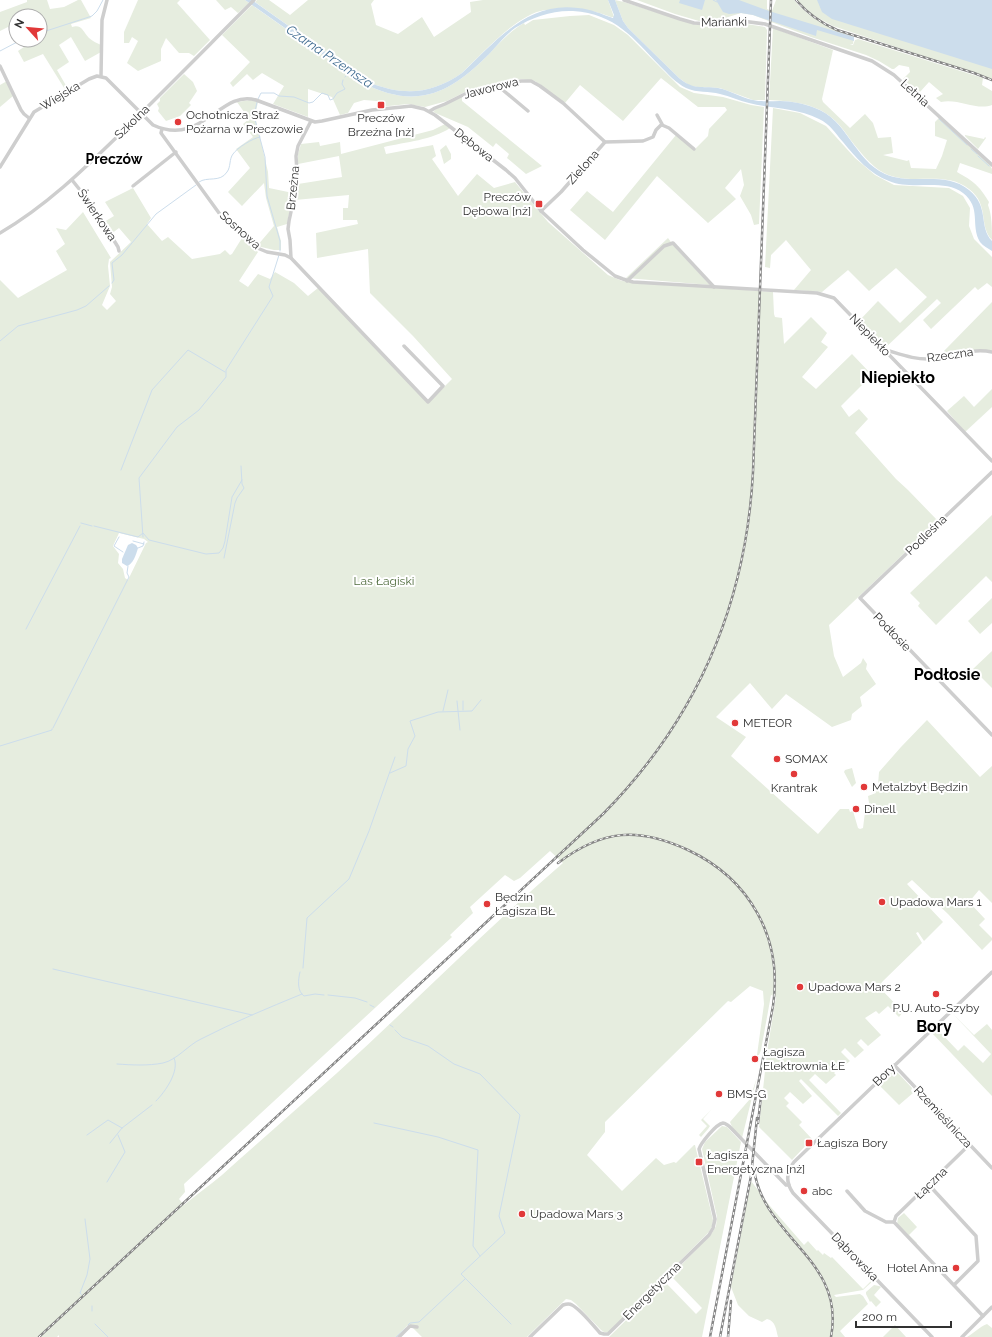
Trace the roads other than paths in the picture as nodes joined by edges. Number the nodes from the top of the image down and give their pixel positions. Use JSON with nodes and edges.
{"nodes":[{"id":1,"x":107,"y":0,"type":"edge"},
{"id":2,"x":254,"y":0,"type":"edge"},
{"id":3,"x":624,"y":0,"type":"edge"},
{"id":4,"x":823,"y":45,"type":"joint"},
{"id":5,"x":0,"y":66,"type":"edge"},
{"id":6,"x":101,"y":76,"type":"junction"},
{"id":7,"x":498,"y":86,"type":"junction"},
{"id":8,"x":528,"y":110,"type":"dead end"},
{"id":9,"x":430,"y":111,"type":"junction"},
{"id":10,"x":141,"y":113,"type":"junction"},
{"id":11,"x":657,"y":115,"type":"dead end"},
{"id":12,"x":29,"y":118,"type":"junction"},
{"id":13,"x":311,"y":121,"type":"junction"},
{"id":14,"x":662,"y":125,"type":"junction"},
{"id":15,"x":162,"y":129,"type":"junction"},
{"id":16,"x":605,"y":142,"type":"junction"},
{"id":17,"x":694,"y":149,"type":"dead end"},
{"id":18,"x":176,"y":152,"type":"junction"},
{"id":19,"x":992,"y":165,"type":"edge"},
{"id":20,"x":0,"y":167,"type":"edge"},
{"id":21,"x":72,"y":180,"type":"junction"},
{"id":22,"x":133,"y":186,"type":"dead end"},
{"id":23,"x":541,"y":211,"type":"junction"},
{"id":24,"x":0,"y":233,"type":"edge"},
{"id":25,"x":119,"y":251,"type":"dead end"},
{"id":26,"x":291,"y":258,"type":"junction"},
{"id":27,"x":627,"y":281,"type":"junction"},
{"id":28,"x":714,"y":287,"type":"junction"},
{"id":29,"x":784,"y":291,"type":"joint"},
{"id":30,"x":404,"y":346,"type":"dead end"},
{"id":31,"x":884,"y":349,"type":"junction"},
{"id":32,"x":992,"y":352,"type":"edge"},
{"id":33,"x":992,"y":461,"type":"edge"},
{"id":34,"x":992,"y":472,"type":"edge"},
{"id":35,"x":860,"y":598,"type":"joint"},
{"id":36,"x":992,"y":735,"type":"edge"},
{"id":37,"x":992,"y":972,"type":"edge"},
{"id":38,"x":894,"y":1065,"type":"junction"},
{"id":39,"x":969,"y":1145,"type":"junction"},
{"id":40,"x":700,"y":1152,"type":"joint"},
{"id":41,"x":992,"y":1168,"type":"edge"},
{"id":42,"x":789,"y":1185,"type":"junction"},
{"id":43,"x":929,"y":1185,"type":"junction"},
{"id":44,"x":847,"y":1191,"type":"dead end"},
{"id":45,"x":894,"y":1222,"type":"junction"},
{"id":46,"x":954,"y":1285,"type":"junction"},
{"id":47,"x":992,"y":1307,"type":"edge"},
{"id":48,"x":983,"y":1316,"type":"junction"},
{"id":49,"x":417,"y":1327,"type":"dead end"},
{"id":50,"x":399,"y":1337,"type":"edge"},
{"id":51,"x":530,"y":1337,"type":"edge"},
{"id":52,"x":932,"y":1337,"type":"edge"},
{"id":53,"x":962,"y":1337,"type":"edge"}],
"edges":[{"from":1,"to":6,"type":"street"},
{"from":2,"to":10,"type":"street","name":"Szkolna"},
{"from":3,"to":4,"type":"street","name":"Marianki"},
{"from":4,"to":19,"type":"street","name":"Letnia"},
{"from":5,"to":12,"type":"street"},
{"from":6,"to":10,"type":"street","name":"Sosnowa"},
{"from":6,"to":12,"type":"street","name":"Wiejska"},
{"from":7,"to":8,"type":"street"},
{"from":7,"to":9,"type":"street","name":"Jaworowa"},
{"from":7,"to":16,"type":"street","name":"Jaworowa"},
{"from":9,"to":13,"type":"street","name":"Dębowa"},
{"from":9,"to":23,"type":"street","name":"Dębowa"},
{"from":10,"to":15,"type":"street","name":"Sosnowa"},
{"from":10,"to":21,"type":"street","name":"Szkolna"},
{"from":11,"to":14,"type":"street"},
{"from":12,"to":20,"type":"street","name":"Wiejska"},
{"from":13,"to":15,"type":"street","name":"Dębowa"},
{"from":13,"to":26,"type":"street","name":"Brzeźna"},
{"from":14,"to":16,"type":"street","name":"Zielona"},
{"from":14,"to":17,"type":"street"},
{"from":15,"to":18,"type":"street","name":"Sosnowa"},
{"from":16,"to":23,"type":"street","name":"Zielona"},
{"from":18,"to":22,"type":"street"},
{"from":18,"to":26,"type":"street","name":"Sosnowa"},
{"from":21,"to":24,"type":"street","name":"Szkolna"},
{"from":21,"to":25,"type":"street","name":"Świerkowa"},
{"from":23,"to":27,"type":"street","name":"Dębowa"},
{"from":26,"to":30,"type":"street","name":"Sosnowa"},
{"from":27,"to":28,"type":"street","name":"Dębowa"},
{"from":27,"to":28,"type":"street"},
{"from":28,"to":29,"type":"street","name":"Dębowa"},
{"from":29,"to":31,"type":"street","name":"Niepiekło"},
{"from":31,"to":32,"type":"street","name":"Rzeczna"},
{"from":31,"to":33,"type":"street","name":"Niepiekło"},
{"from":34,"to":35,"type":"street","name":"Podleśna"},
{"from":35,"to":36,"type":"street","name":"Podłosie"},
{"from":37,"to":38,"type":"street","name":"Bory"},
{"from":38,"to":39,"type":"street","name":"Rzemieślnicza"},
{"from":38,"to":42,"type":"street","name":"Bory"},
{"from":39,"to":41,"type":"street","name":"Rzemieślnicza"},
{"from":39,"to":43,"type":"street","name":"Łączna"},
{"from":40,"to":42,"type":"street","name":"Dąbrowska"},
{"from":40,"to":51,"type":"street","name":"Energetyczna"},
{"from":42,"to":52,"type":"street","name":"Dąbrowska"},
{"from":43,"to":45,"type":"street","name":"Łączna"},
{"from":43,"to":46,"type":"street"},
{"from":44,"to":45,"type":"street"},
{"from":45,"to":46,"type":"street"},
{"from":46,"to":48,"type":"street"},
{"from":47,"to":48,"type":"street"},
{"from":48,"to":53,"type":"street"},
{"from":49,"to":50,"type":"street"}]}
